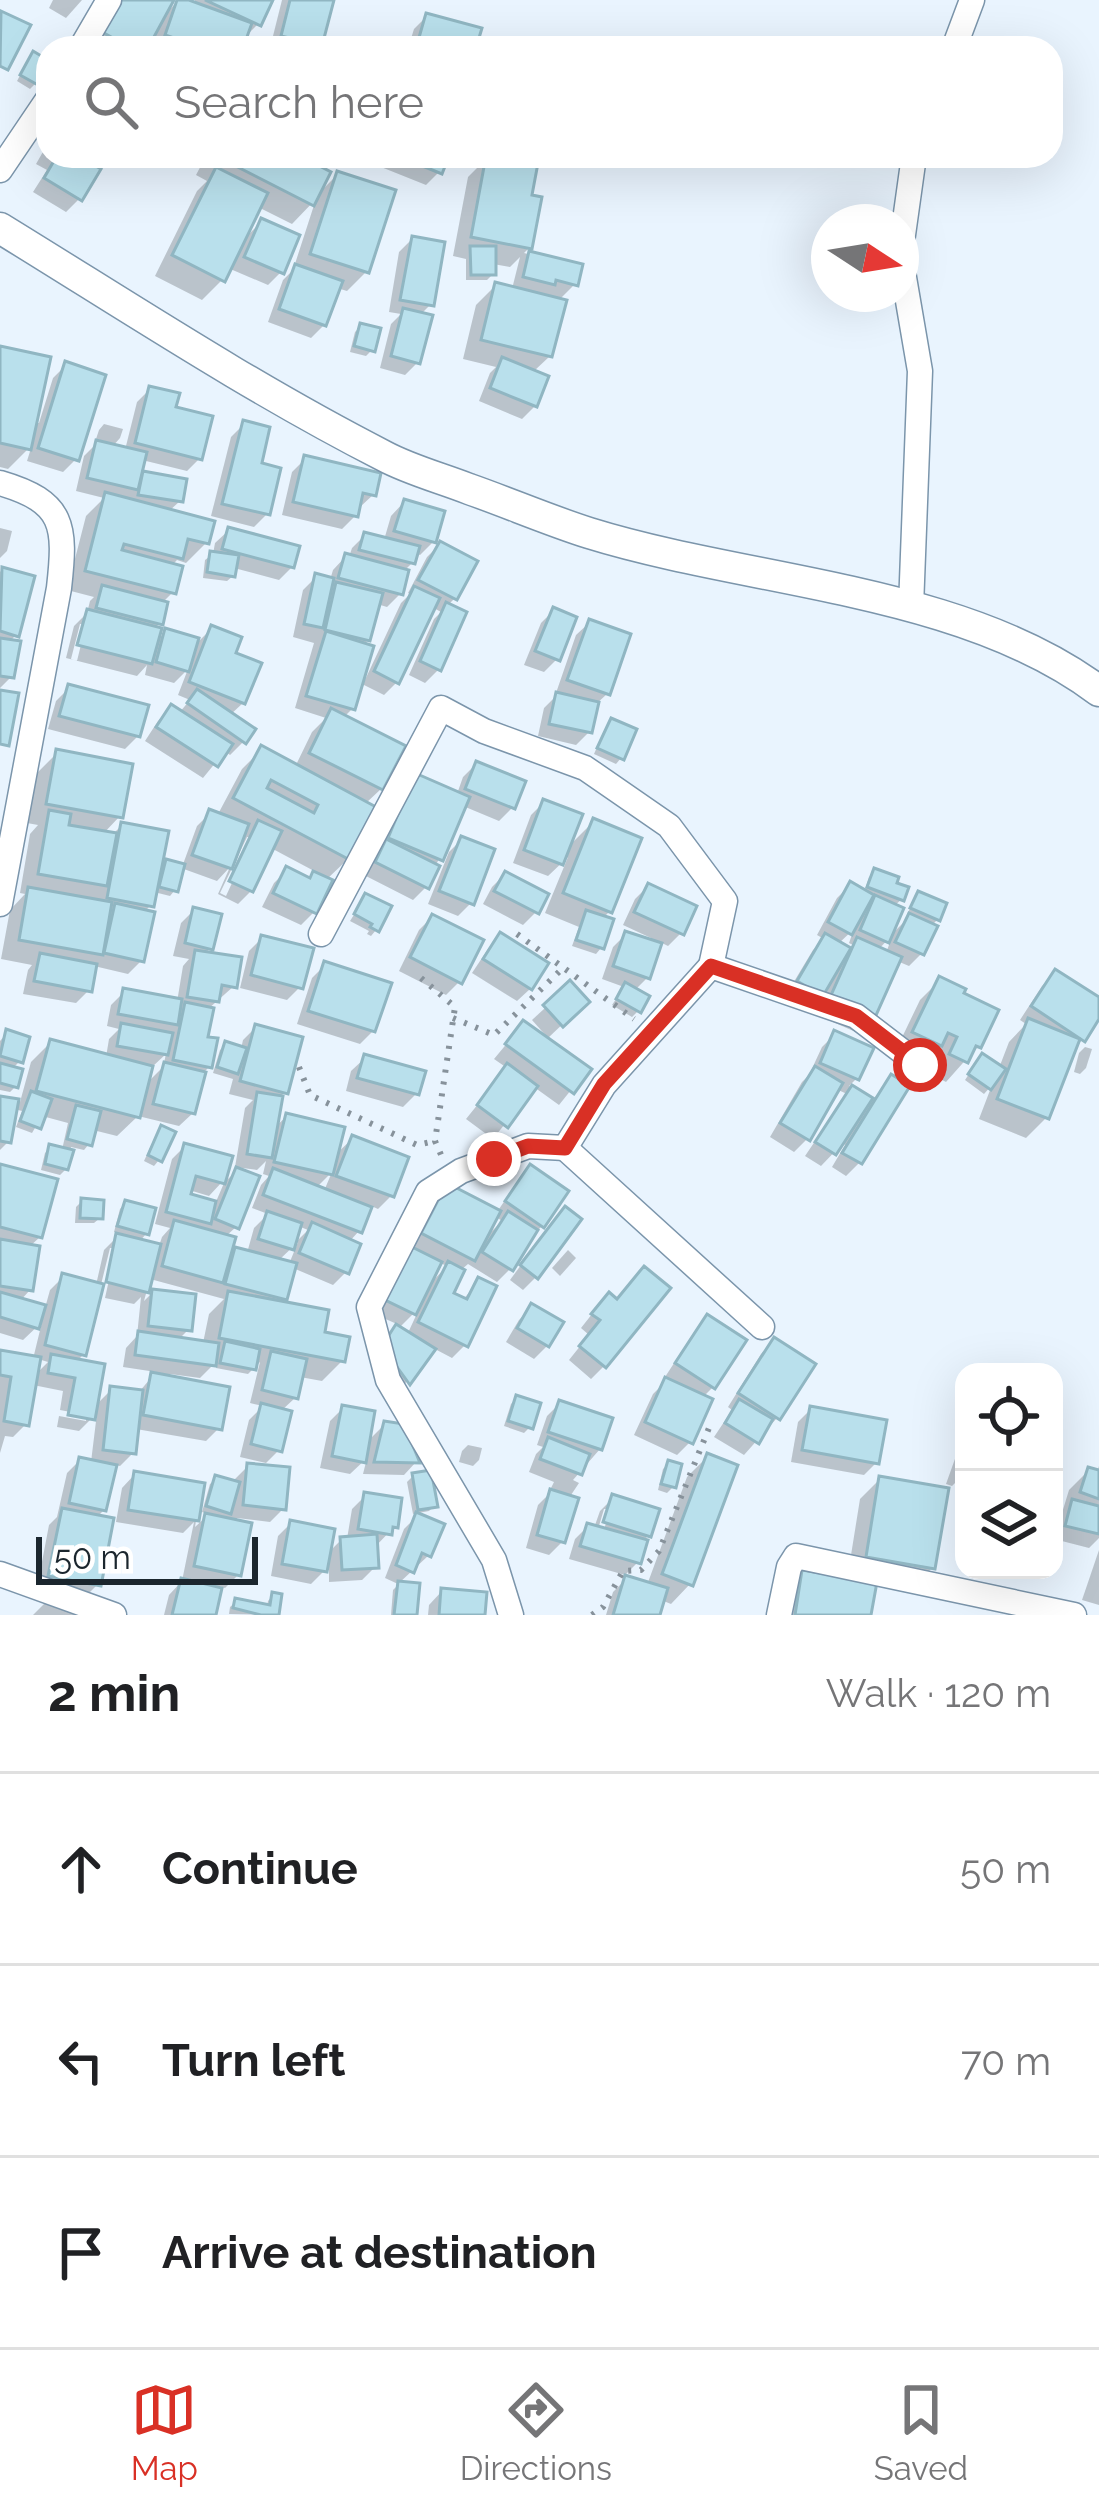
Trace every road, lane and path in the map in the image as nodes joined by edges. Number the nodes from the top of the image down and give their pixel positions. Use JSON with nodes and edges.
{"nodes":[{"id":1,"x":109,"y":0,"type":"edge"},
{"id":2,"x":972,"y":0,"type":"edge"},
{"id":3,"x":88,"y":36,"type":"edge"},
{"id":4,"x":958,"y":36,"type":"edge"},
{"id":5,"x":36,"y":117,"type":"edge"},
{"id":6,"x":912,"y":168,"type":"edge"},
{"id":7,"x":0,"y":170,"type":"edge"},
{"id":8,"x":907,"y":204,"type":"edge"},
{"id":9,"x":0,"y":228,"type":"edge"},
{"id":10,"x":910,"y":312,"type":"edge"},
{"id":11,"x":0,"y":484,"type":"edge"},
{"id":12,"x":911,"y":607,"type":"junction"},
{"id":13,"x":1099,"y":691,"type":"edge"},
{"id":14,"x":0,"y":904,"type":"edge"},
{"id":15,"x":321,"y":934,"type":"dead end"},
{"id":16,"x":518,"y":934,"type":"dead end"},
{"id":17,"x":565,"y":966,"type":"junction"},
{"id":18,"x":711,"y":966,"type":"junction"},
{"id":19,"x":421,"y":978,"type":"dead end"},
{"id":20,"x":453,"y":1018,"type":"junction"},
{"id":21,"x":652,"y":1032,"type":"junction"},
{"id":22,"x":920,"y":1065,"type":"dead end"},
{"id":23,"x":299,"y":1067,"type":"dead end"},
{"id":24,"x":435,"y":1141,"type":"junction"},
{"id":25,"x":565,"y":1148,"type":"junction"},
{"id":26,"x":450,"y":1177,"type":"junction"},
{"id":27,"x":762,"y":1327,"type":"dead end"},
{"id":28,"x":710,"y":1428,"type":"dead end"},
{"id":29,"x":0,"y":1574,"type":"edge"},
{"id":30,"x":114,"y":1615,"type":"edge"},
{"id":31,"x":511,"y":1615,"type":"edge"},
{"id":32,"x":592,"y":1615,"type":"edge"},
{"id":33,"x":779,"y":1615,"type":"edge"},
{"id":34,"x":1074,"y":1615,"type":"edge"}],
"edges":[{"from":1,"to":3,"type":"street"},
{"from":2,"to":4,"type":"street"},
{"from":5,"to":7,"type":"street"},
{"from":6,"to":8,"type":"street"},
{"from":9,"to":12,"type":"street"},
{"from":10,"to":12,"type":"street"},
{"from":11,"to":14,"type":"street"},
{"from":12,"to":13,"type":"street"},
{"from":15,"to":18,"type":"street"},
{"from":16,"to":17,"type":"path"},
{"from":17,"to":20,"type":"path"},
{"from":17,"to":21,"type":"path"},
{"from":18,"to":21,"type":"street"},
{"from":18,"to":22,"type":"street"},
{"from":19,"to":20,"type":"path"},
{"from":20,"to":24,"type":"path"},
{"from":21,"to":25,"type":"street"},
{"from":23,"to":24,"type":"path"},
{"from":24,"to":26,"type":"path"},
{"from":25,"to":26,"type":"street"},
{"from":25,"to":27,"type":"street"},
{"from":26,"to":31,"type":"street"},
{"from":28,"to":32,"type":"path"},
{"from":29,"to":30,"type":"street"},
{"from":33,"to":34,"type":"street"}]}
